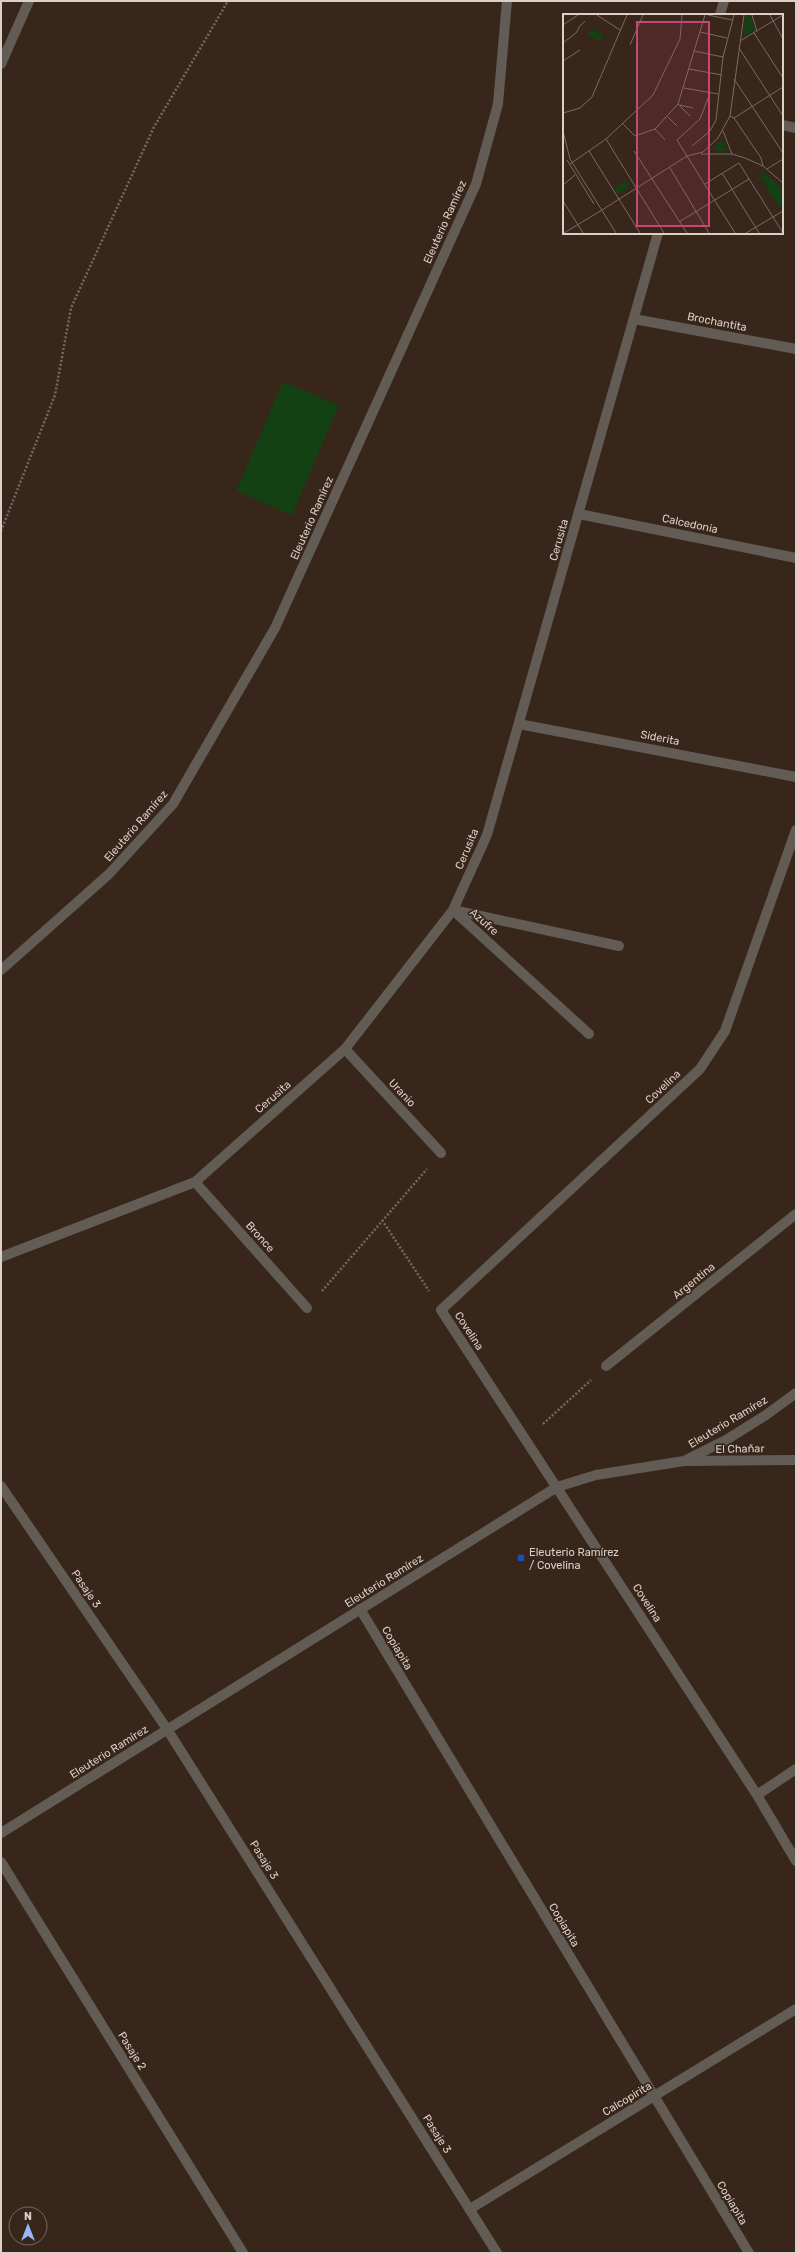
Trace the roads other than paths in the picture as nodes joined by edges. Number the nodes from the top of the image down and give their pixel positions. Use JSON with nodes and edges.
{"nodes":[{"id":1,"x":29,"y":1,"type":"edge"},
{"id":2,"x":507,"y":1,"type":"edge"},
{"id":3,"x":724,"y":1,"type":"edge"},
{"id":4,"x":720,"y":14,"type":"edge"},
{"id":5,"x":1,"y":64,"type":"edge"},
{"id":6,"x":783,"y":125,"type":"edge"},
{"id":7,"x":796,"y":128,"type":"edge"},
{"id":8,"x":658,"y":234,"type":"edge"},
{"id":9,"x":634,"y":319,"type":"junction"},
{"id":10,"x":796,"y":349,"type":"edge"},
{"id":11,"x":579,"y":514,"type":"junction"},
{"id":12,"x":796,"y":558,"type":"edge"},
{"id":13,"x":519,"y":724,"type":"junction"},
{"id":14,"x":796,"y":777,"type":"edge"},
{"id":15,"x":796,"y":830,"type":"edge"},
{"id":16,"x":453,"y":910,"type":"junction"},
{"id":17,"x":620,"y":946,"type":"dead end"},
{"id":18,"x":1,"y":970,"type":"edge"},
{"id":19,"x":589,"y":1034,"type":"dead end"},
{"id":20,"x":345,"y":1049,"type":"junction"},
{"id":21,"x":441,"y":1153,"type":"road end"},
{"id":22,"x":195,"y":1182,"type":"junction"},
{"id":23,"x":796,"y":1214,"type":"edge"},
{"id":24,"x":1,"y":1257,"type":"edge"},
{"id":25,"x":307,"y":1308,"type":"road end"},
{"id":26,"x":606,"y":1366,"type":"road end"},
{"id":27,"x":796,"y":1393,"type":"edge"},
{"id":28,"x":796,"y":1460,"type":"edge"},
{"id":29,"x":684,"y":1461,"type":"junction"},
{"id":30,"x":1,"y":1486,"type":"edge"},
{"id":31,"x":557,"y":1487,"type":"junction"},
{"id":32,"x":360,"y":1609,"type":"junction"},
{"id":33,"x":167,"y":1729,"type":"junction"},
{"id":34,"x":796,"y":1769,"type":"edge"},
{"id":35,"x":757,"y":1795,"type":"junction"},
{"id":36,"x":1,"y":1832,"type":"edge"},
{"id":37,"x":796,"y":1861,"type":"edge"},
{"id":38,"x":1,"y":1862,"type":"edge"},
{"id":39,"x":796,"y":2010,"type":"edge"},
{"id":40,"x":653,"y":2097,"type":"junction"},
{"id":41,"x":470,"y":2209,"type":"junction"},
{"id":42,"x":243,"y":2253,"type":"edge"},
{"id":43,"x":497,"y":2253,"type":"edge"},
{"id":44,"x":748,"y":2253,"type":"edge"}],
"edges":[{"from":1,"to":5,"type":"street"},
{"from":2,"to":18,"type":"street","name":"Eleuterio Ramírez"},
{"from":3,"to":4,"type":"street"},
{"from":6,"to":7,"type":"street"},
{"from":8,"to":9,"type":"street","name":"Cerusita"},
{"from":9,"to":10,"type":"street","name":"Brochantita"},
{"from":9,"to":11,"type":"street","name":"Cerusita"},
{"from":11,"to":12,"type":"street","name":"Calcedonia"},
{"from":11,"to":13,"type":"street","name":"Cerusita"},
{"from":13,"to":14,"type":"street","name":"Siderita"},
{"from":13,"to":16,"type":"street","name":"Cerusita"},
{"from":15,"to":31,"type":"street","name":"Covelina"},
{"from":16,"to":17,"type":"street","name":"Azufre"},
{"from":16,"to":19,"type":"street","name":"Azufre"},
{"from":16,"to":20,"type":"street","name":"Cerusita"},
{"from":20,"to":21,"type":"street","name":"Uranio"},
{"from":20,"to":22,"type":"street","name":"Cerusita"},
{"from":22,"to":24,"type":"street","name":"Cerusita"},
{"from":22,"to":25,"type":"street","name":"Bronce"},
{"from":23,"to":26,"type":"street","name":"Argentina"},
{"from":27,"to":29,"type":"street","name":"Eleuterio Ramírez"},
{"from":28,"to":29,"type":"street","name":"El Chañar"},
{"from":29,"to":31,"type":"street","name":"Eleuterio Ramírez"},
{"from":30,"to":33,"type":"street","name":"Pasaje 3"},
{"from":31,"to":32,"type":"street","name":"Eleuterio Ramírez"},
{"from":31,"to":35,"type":"street","name":"Covelina"},
{"from":32,"to":33,"type":"street","name":"Eleuterio Ramírez"},
{"from":32,"to":40,"type":"street","name":"Copiapita"},
{"from":33,"to":36,"type":"street","name":"Eleuterio Ramírez"},
{"from":33,"to":41,"type":"street","name":"Pasaje 3"},
{"from":34,"to":35,"type":"street"},
{"from":35,"to":37,"type":"street","name":"Covelina"},
{"from":38,"to":42,"type":"street","name":"Pasaje 2"},
{"from":39,"to":40,"type":"street","name":"Calcopirita"},
{"from":40,"to":41,"type":"street","name":"Calcopirita"},
{"from":40,"to":44,"type":"street","name":"Copiapita"},
{"from":41,"to":43,"type":"street","name":"Pasaje 3"}]}
